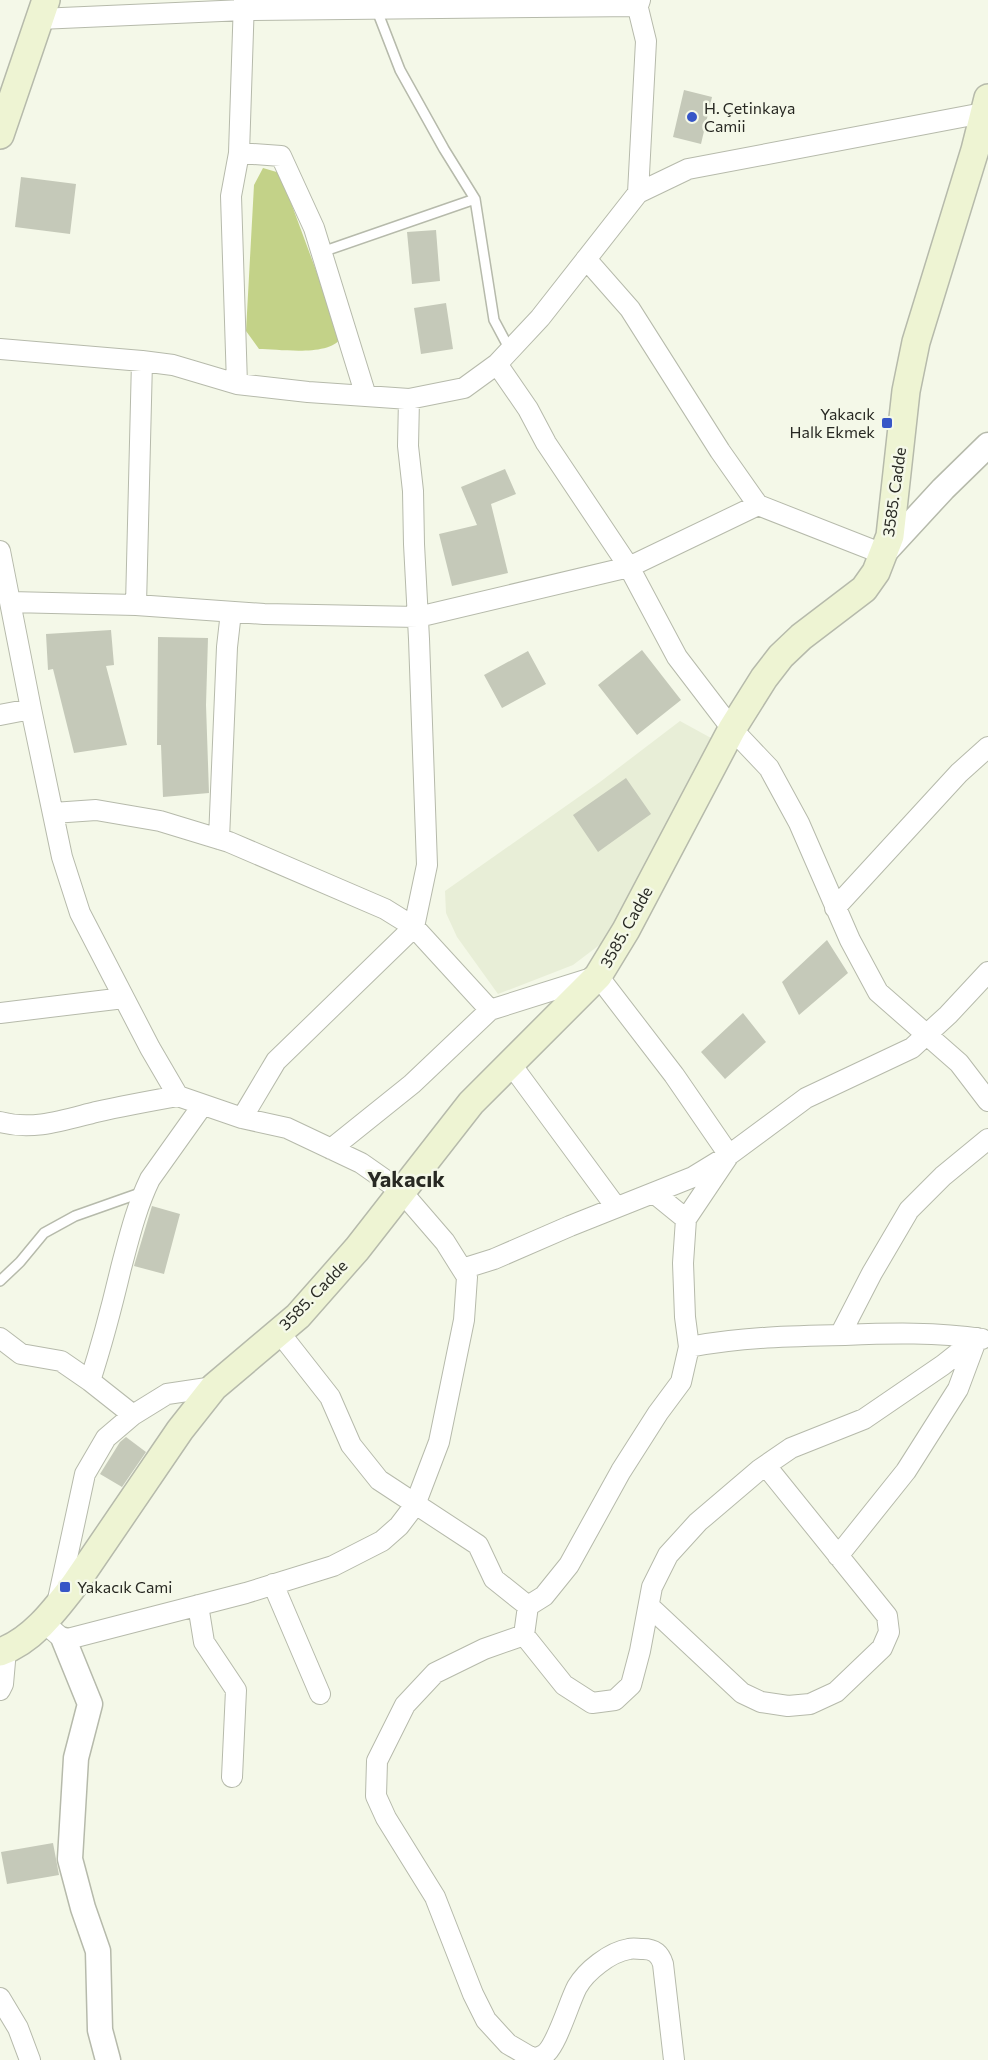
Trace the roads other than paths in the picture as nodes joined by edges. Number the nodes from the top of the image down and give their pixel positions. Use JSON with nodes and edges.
{"nodes":[{"id":1,"x":638,"y":2,"type":"edge"},
{"id":2,"x":426,"y":4,"type":"edge"},
{"id":3,"x":244,"y":5,"type":"edge"},
{"id":4,"x":376,"y":8,"type":"junction"},
{"id":5,"x":42,"y":10,"type":"edge"},
{"id":6,"x":986,"y":109,"type":"edge"},
{"id":7,"x":0,"y":135,"type":"edge"},
{"id":8,"x":239,"y":153,"type":"junction"},
{"id":9,"x":638,"y":193,"type":"junction"},
{"id":10,"x":475,"y":200,"type":"junction"},
{"id":11,"x":322,"y":252,"type":"junction"},
{"id":12,"x":586,"y":259,"type":"junction"},
{"id":13,"x":0,"y":349,"type":"edge"},
{"id":14,"x":510,"y":350,"type":"junction"},
{"id":15,"x":142,"y":361,"type":"junction"},
{"id":16,"x":497,"y":364,"type":"junction"},
{"id":17,"x":237,"y":384,"type":"junction"},
{"id":18,"x":366,"y":396,"type":"junction"},
{"id":19,"x":410,"y":399,"type":"junction"},
{"id":20,"x":985,"y":453,"type":"edge"},
{"id":21,"x":758,"y":505,"type":"junction"},
{"id":22,"x":0,"y":550,"type":"edge"},
{"id":23,"x":883,"y":554,"type":"junction"},
{"id":24,"x":629,"y":567,"type":"junction"},
{"id":25,"x":10,"y":602,"type":"junction"},
{"id":26,"x":136,"y":605,"type":"junction"},
{"id":27,"x":231,"y":612,"type":"junction"},
{"id":28,"x":418,"y":617,"type":"junction"},
{"id":29,"x":31,"y":709,"type":"junction"},
{"id":30,"x":0,"y":715,"type":"edge"},
{"id":31,"x":732,"y":729,"type":"junction"},
{"id":32,"x":988,"y":747,"type":"edge"},
{"id":33,"x":53,"y":813,"type":"junction"},
{"id":34,"x":219,"y":839,"type":"junction"},
{"id":35,"x":835,"y":908,"type":"junction"},
{"id":36,"x":414,"y":927,"type":"junction"},
{"id":37,"x":988,"y":972,"type":"edge"},
{"id":38,"x":598,"y":976,"type":"junction"},
{"id":39,"x":124,"y":998,"type":"junction"},
{"id":40,"x":490,"y":1010,"type":"junction"},
{"id":41,"x":0,"y":1013,"type":"edge"},
{"id":42,"x":927,"y":1035,"type":"junction"},
{"id":43,"x":510,"y":1063,"type":"junction"},
{"id":44,"x":178,"y":1096,"type":"junction"},
{"id":45,"x":988,"y":1101,"type":"edge"},
{"id":46,"x":202,"y":1106,"type":"junction"},
{"id":47,"x":242,"y":1118,"type":"junction"},
{"id":48,"x":0,"y":1122,"type":"edge"},
{"id":49,"x":988,"y":1139,"type":"edge"},
{"id":50,"x":331,"y":1149,"type":"junction"},
{"id":51,"x":729,"y":1155,"type":"junction"},
{"id":52,"x":402,"y":1191,"type":"junction"},
{"id":53,"x":143,"y":1192,"type":"junction"},
{"id":54,"x":654,"y":1193,"type":"junction"},
{"id":55,"x":616,"y":1207,"type":"junction"},
{"id":56,"x":686,"y":1219,"type":"junction"},
{"id":57,"x":462,"y":1269,"type":"junction"},
{"id":58,"x":0,"y":1281,"type":"edge"},
{"id":59,"x":279,"y":1332,"type":"junction"},
{"id":60,"x":840,"y":1335,"type":"junction"},
{"id":61,"x":0,"y":1338,"type":"edge"},
{"id":62,"x":983,"y":1339,"type":"edge"},
{"id":63,"x":689,"y":1347,"type":"junction"},
{"id":64,"x":90,"y":1381,"type":"junction"},
{"id":65,"x":214,"y":1388,"type":"junction"},
{"id":66,"x":133,"y":1415,"type":"junction"},
{"id":67,"x":766,"y":1466,"type":"junction"},
{"id":68,"x":415,"y":1504,"type":"junction"},
{"id":69,"x":838,"y":1556,"type":"junction"},
{"id":70,"x":273,"y":1584,"type":"junction"},
{"id":71,"x":198,"y":1605,"type":"junction"},
{"id":72,"x":528,"y":1606,"type":"junction"},
{"id":73,"x":649,"y":1606,"type":"junction"},
{"id":74,"x":49,"y":1615,"type":"junction"},
{"id":75,"x":524,"y":1635,"type":"junction"},
{"id":76,"x":64,"y":1640,"type":"junction"},
{"id":77,"x":3,"y":1651,"type":"edge"},
{"id":78,"x":0,"y":1690,"type":"edge"},
{"id":79,"x":320,"y":1694,"type":"dead end"},
{"id":80,"x":232,"y":1777,"type":"dead end"},
{"id":81,"x":0,"y":1998,"type":"edge"},
{"id":82,"x":107,"y":2059,"type":"edge"},
{"id":83,"x":30,"y":2060,"type":"edge"},
{"id":84,"x":674,"y":2060,"type":"edge"}],
"edges":[{"from":1,"to":2,"type":"street"},
{"from":1,"to":9,"type":"street"},
{"from":2,"to":4,"type":"street"},
{"from":3,"to":4,"type":"street"},
{"from":3,"to":5,"type":"street"},
{"from":3,"to":8,"type":"street"},
{"from":4,"to":10,"type":"lane"},
{"from":5,"to":7,"type":"main road"},
{"from":6,"to":9,"type":"street"},
{"from":6,"to":23,"type":"main road","name":"3585. Cadde"},
{"from":8,"to":11,"type":"street"},
{"from":8,"to":17,"type":"street"},
{"from":9,"to":12,"type":"street"},
{"from":10,"to":11,"type":"lane"},
{"from":10,"to":14,"type":"lane"},
{"from":11,"to":18,"type":"street"},
{"from":12,"to":14,"type":"street"},
{"from":12,"to":21,"type":"street"},
{"from":13,"to":15,"type":"street"},
{"from":14,"to":16,"type":"street"},
{"from":15,"to":17,"type":"street"},
{"from":15,"to":26,"type":"street"},
{"from":16,"to":19,"type":"street"},
{"from":16,"to":24,"type":"street"},
{"from":17,"to":18,"type":"street"},
{"from":18,"to":19,"type":"street"},
{"from":19,"to":28,"type":"street"},
{"from":20,"to":23,"type":"street"},
{"from":21,"to":23,"type":"street"},
{"from":21,"to":24,"type":"street"},
{"from":22,"to":25,"type":"street"},
{"from":23,"to":31,"type":"main road","name":"3585. Cadde"},
{"from":24,"to":28,"type":"street"},
{"from":24,"to":31,"type":"street"},
{"from":25,"to":26,"type":"street"},
{"from":25,"to":29,"type":"street"},
{"from":26,"to":27,"type":"street"},
{"from":27,"to":28,"type":"street"},
{"from":27,"to":34,"type":"street"},
{"from":28,"to":36,"type":"street"},
{"from":29,"to":30,"type":"street"},
{"from":29,"to":33,"type":"street"},
{"from":31,"to":35,"type":"street"},
{"from":31,"to":38,"type":"main road","name":"3585. Cadde"},
{"from":32,"to":35,"type":"street"},
{"from":33,"to":34,"type":"street"},
{"from":33,"to":39,"type":"street"},
{"from":34,"to":36,"type":"street"},
{"from":35,"to":42,"type":"street"},
{"from":36,"to":40,"type":"street"},
{"from":36,"to":47,"type":"street"},
{"from":37,"to":42,"type":"street"},
{"from":38,"to":40,"type":"street"},
{"from":38,"to":43,"type":"main road","name":"3585. Cadde"},
{"from":38,"to":51,"type":"street"},
{"from":39,"to":41,"type":"street"},
{"from":39,"to":44,"type":"street"},
{"from":40,"to":50,"type":"street"},
{"from":42,"to":45,"type":"street"},
{"from":42,"to":51,"type":"street"},
{"from":43,"to":52,"type":"main road","name":"3585. Cadde"},
{"from":43,"to":55,"type":"street"},
{"from":44,"to":46,"type":"street"},
{"from":44,"to":48,"type":"street"},
{"from":46,"to":47,"type":"street"},
{"from":46,"to":53,"type":"street"},
{"from":47,"to":50,"type":"street"},
{"from":49,"to":60,"type":"street"},
{"from":50,"to":52,"type":"street"},
{"from":51,"to":54,"type":"street"},
{"from":51,"to":56,"type":"street"},
{"from":52,"to":57,"type":"street"},
{"from":52,"to":59,"type":"main road","name":"3585. Cadde"},
{"from":53,"to":58,"type":"lane"},
{"from":53,"to":64,"type":"street"},
{"from":54,"to":55,"type":"street"},
{"from":54,"to":56,"type":"street"},
{"from":55,"to":57,"type":"street"},
{"from":56,"to":63,"type":"street"},
{"from":57,"to":68,"type":"street"},
{"from":59,"to":65,"type":"main road","name":"3585. Cadde"},
{"from":59,"to":68,"type":"street"},
{"from":60,"to":62,"type":"street"},
{"from":60,"to":63,"type":"street"},
{"from":61,"to":64,"type":"street"},
{"from":62,"to":67,"type":"street"},
{"from":62,"to":69,"type":"street"},
{"from":63,"to":72,"type":"street"},
{"from":64,"to":66,"type":"street"},
{"from":65,"to":66,"type":"street"},
{"from":65,"to":74,"type":"main road","name":"3585. Cadde"},
{"from":66,"to":74,"type":"street"},
{"from":67,"to":69,"type":"street"},
{"from":67,"to":73,"type":"street"},
{"from":68,"to":70,"type":"street"},
{"from":68,"to":72,"type":"street"},
{"from":69,"to":73,"type":"street"},
{"from":70,"to":71,"type":"street"},
{"from":70,"to":79,"type":"street"},
{"from":71,"to":76,"type":"street"},
{"from":71,"to":80,"type":"street"},
{"from":72,"to":75,"type":"street"},
{"from":73,"to":75,"type":"street"},
{"from":74,"to":76,"type":"street"},
{"from":74,"to":77,"type":"main road","name":"3585. Cadde"},
{"from":75,"to":84,"type":"street"},
{"from":76,"to":82,"type":"street"},
{"from":77,"to":78,"type":"street"},
{"from":81,"to":83,"type":"street"}]}
